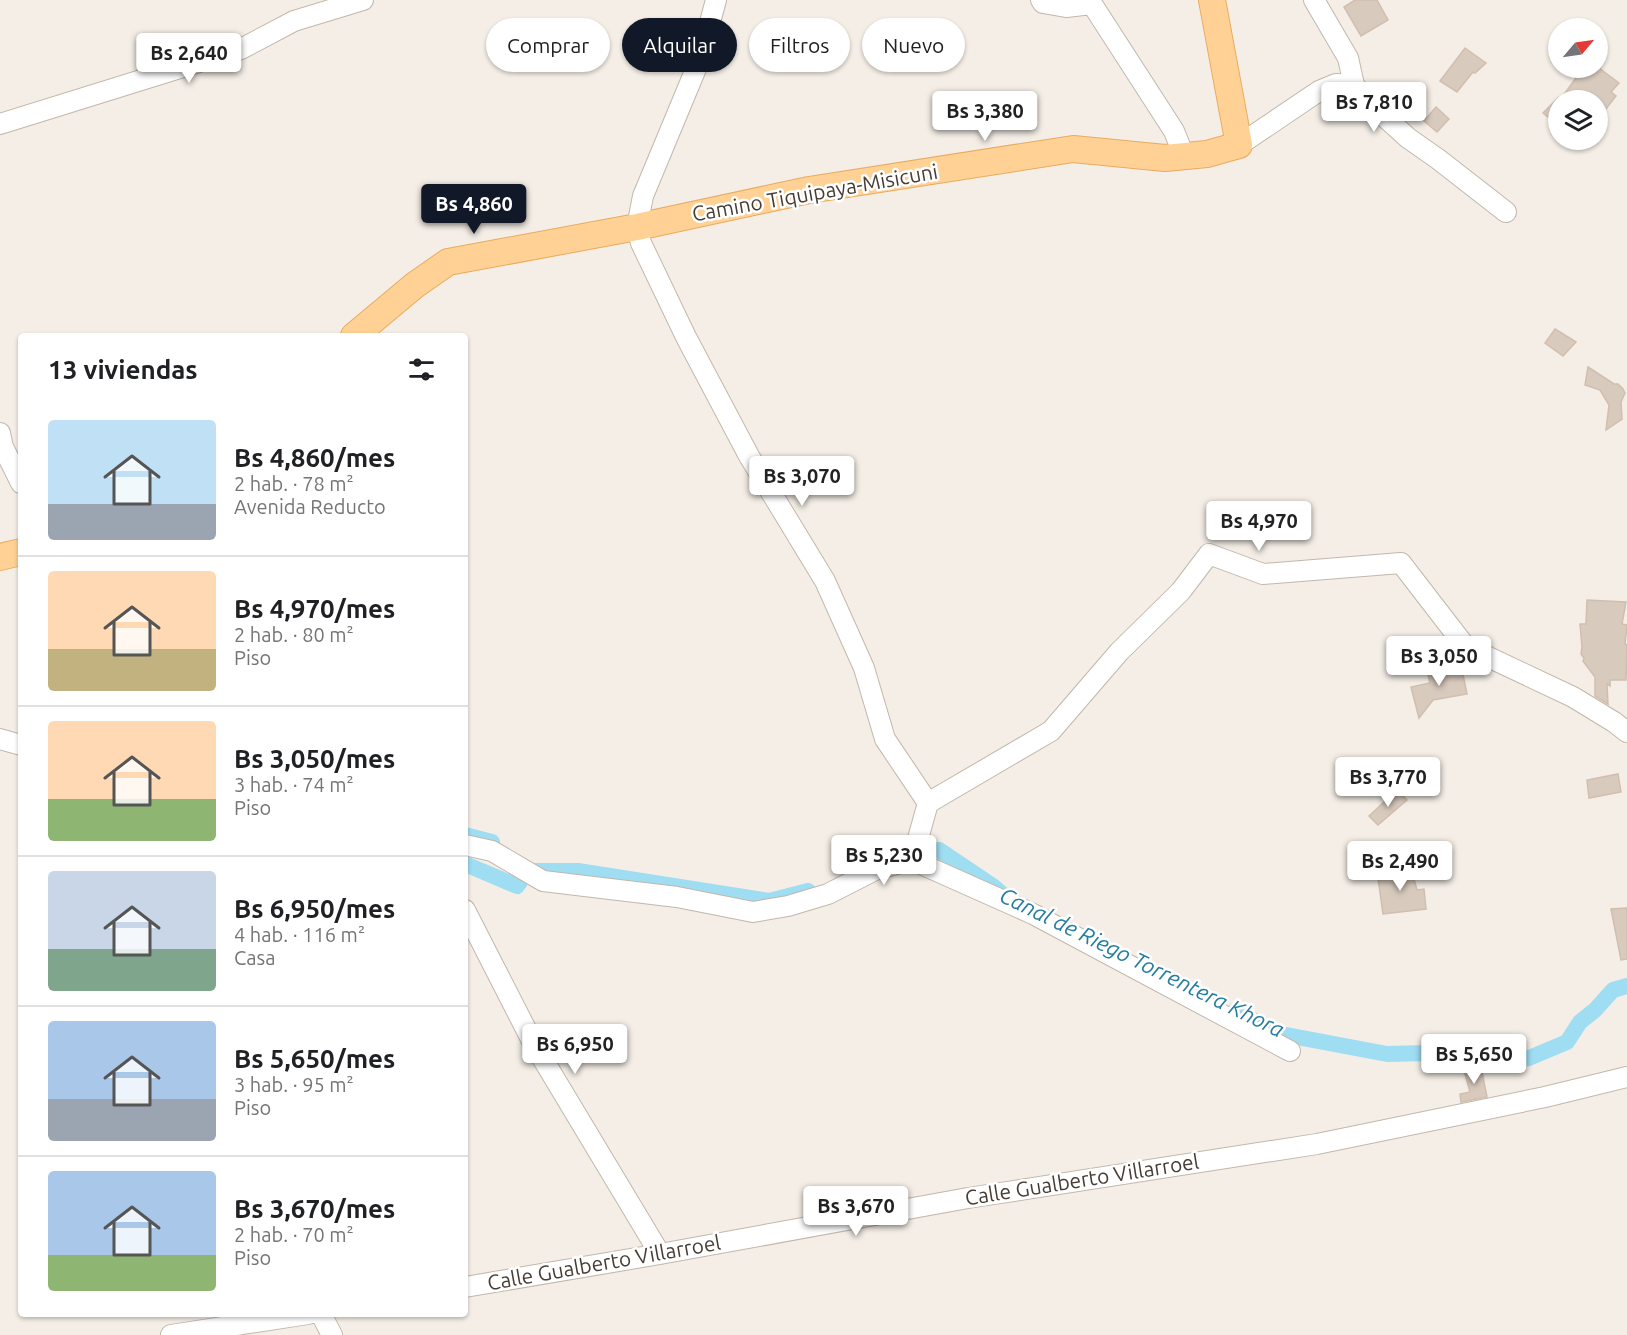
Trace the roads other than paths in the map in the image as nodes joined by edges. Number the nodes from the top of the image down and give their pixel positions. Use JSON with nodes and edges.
{"nodes":[{"id":1,"x":363,"y":0,"type":"edge"},
{"id":2,"x":716,"y":0,"type":"edge"},
{"id":3,"x":1041,"y":0,"type":"edge"},
{"id":4,"x":1212,"y":0,"type":"edge"},
{"id":5,"x":1314,"y":0,"type":"edge"},
{"id":6,"x":1354,"y":85,"type":"junction"},
{"id":7,"x":0,"y":124,"type":"edge"},
{"id":8,"x":1239,"y":145,"type":"junction"},
{"id":9,"x":1184,"y":156,"type":"junction"},
{"id":10,"x":1506,"y":212,"type":"dead end"},
{"id":11,"x":636,"y":227,"type":"junction"},
{"id":12,"x":358,"y":333,"type":"edge"},
{"id":13,"x":0,"y":433,"type":"edge"},
{"id":14,"x":18,"y":477,"type":"edge"},
{"id":15,"x":18,"y":553,"type":"edge"},
{"id":16,"x":0,"y":557,"type":"edge"},
{"id":17,"x":1627,"y":732,"type":"edge"},
{"id":18,"x":0,"y":739,"type":"edge"},
{"id":19,"x":18,"y":744,"type":"edge"},
{"id":20,"x":928,"y":803,"type":"junction"},
{"id":21,"x":468,"y":846,"type":"edge"},
{"id":22,"x":912,"y":860,"type":"junction"},
{"id":23,"x":468,"y":916,"type":"edge"},
{"id":24,"x":1290,"y":1051,"type":"dead end"},
{"id":25,"x":1627,"y":1077,"type":"edge"},
{"id":26,"x":660,"y":1254,"type":"junction"},
{"id":27,"x":468,"y":1286,"type":"edge"},
{"id":28,"x":288,"y":1317,"type":"edge"},
{"id":29,"x":323,"y":1317,"type":"edge"},
{"id":30,"x":171,"y":1335,"type":"edge"},
{"id":31,"x":332,"y":1335,"type":"edge"}],
"edges":[{"from":1,"to":7,"type":"street"},
{"from":2,"to":11,"type":"street"},
{"from":3,"to":9,"type":"street"},
{"from":4,"to":8,"type":"main road"},
{"from":5,"to":6,"type":"street"},
{"from":6,"to":8,"type":"street"},
{"from":6,"to":10,"type":"street"},
{"from":8,"to":9,"type":"main road","name":"Camino Tiquipaya-Misicuni"},
{"from":9,"to":11,"type":"main road","name":"Camino Tiquipaya-Misicuni"},
{"from":11,"to":12,"type":"main road","name":"Camino Tiquipaya-Misicuni"},
{"from":11,"to":20,"type":"street"},
{"from":13,"to":14,"type":"street"},
{"from":15,"to":16,"type":"main road"},
{"from":17,"to":20,"type":"street"},
{"from":18,"to":19,"type":"street"},
{"from":20,"to":22,"type":"street"},
{"from":21,"to":22,"type":"street"},
{"from":22,"to":24,"type":"street"},
{"from":23,"to":26,"type":"street"},
{"from":25,"to":26,"type":"street","name":"Calle Gualberto Villarroel"},
{"from":26,"to":27,"type":"street","name":"Calle Gualberto Villarroel"},
{"from":28,"to":30,"type":"street"},
{"from":29,"to":31,"type":"street"}]}
